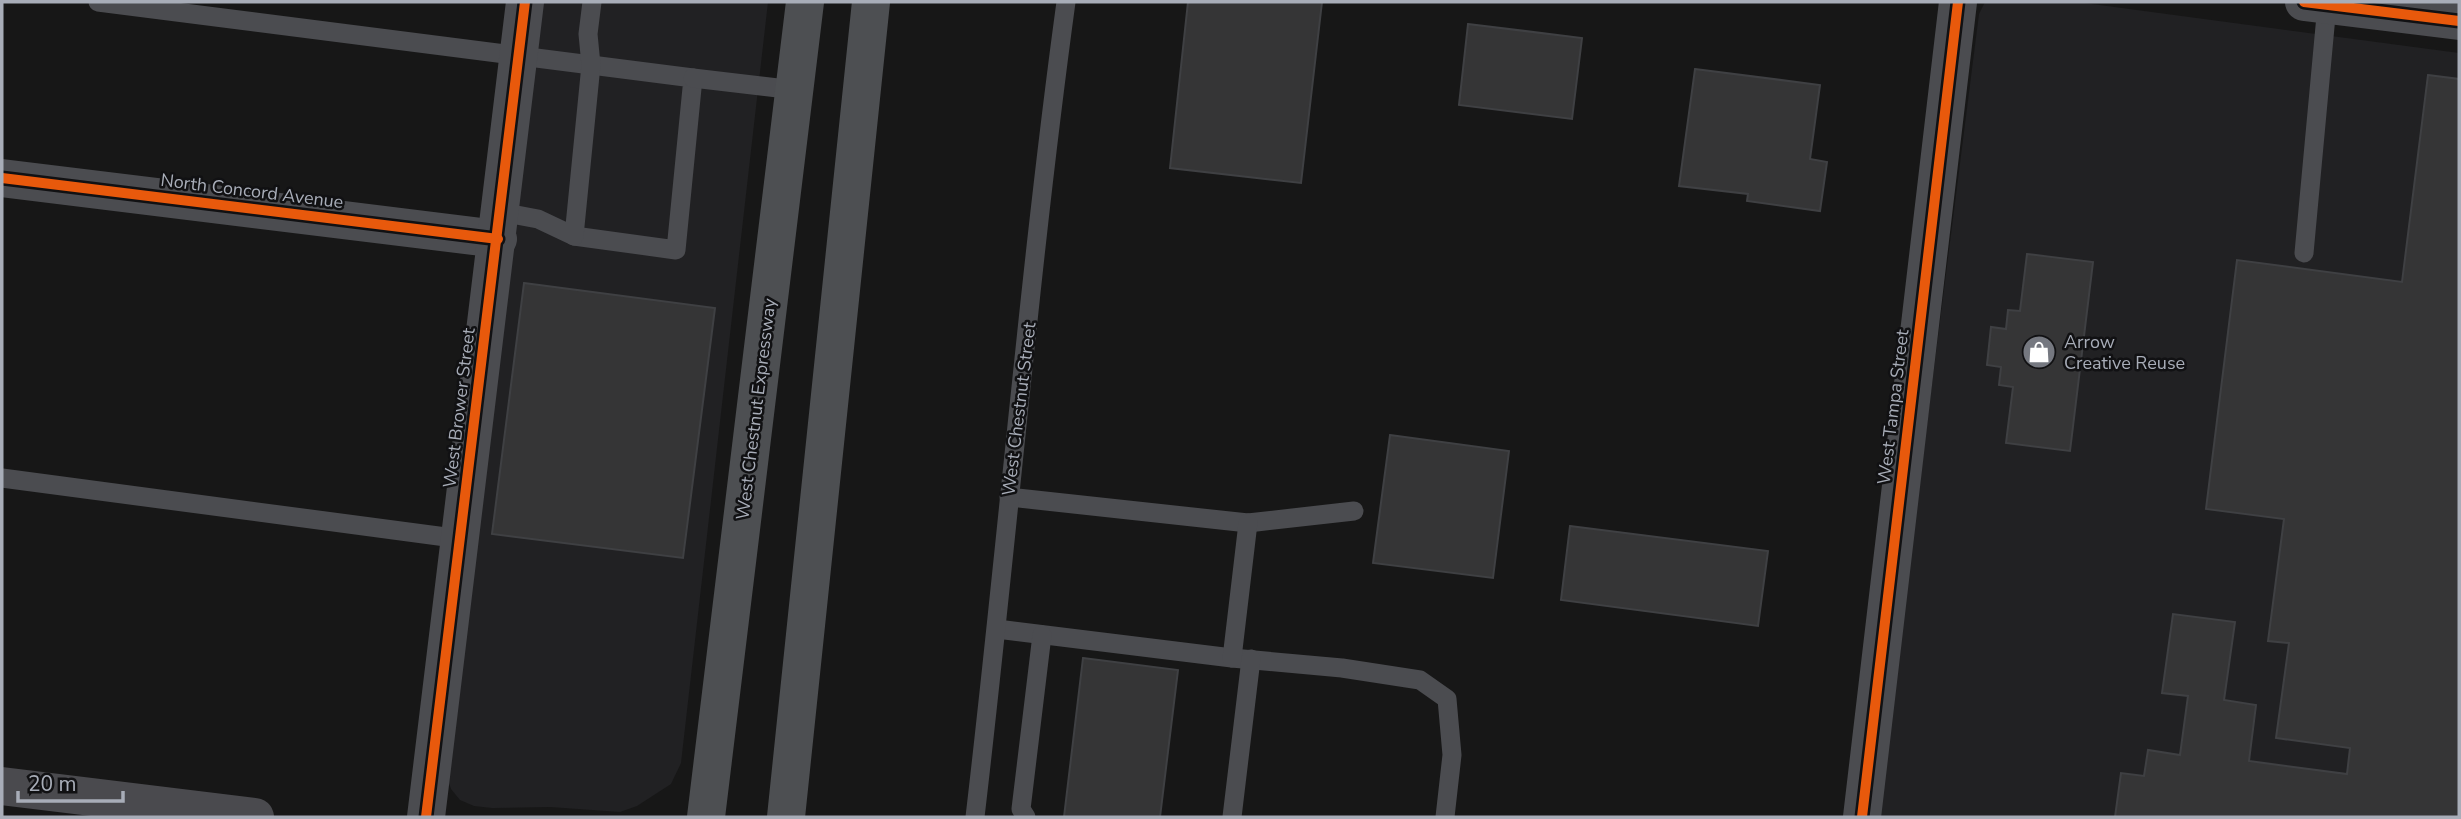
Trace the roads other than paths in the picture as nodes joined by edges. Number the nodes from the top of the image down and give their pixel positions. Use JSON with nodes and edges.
{"nodes":[{"id":1,"x":98,"y":2,"type":"edge"},
{"id":2,"x":525,"y":2,"type":"edge"},
{"id":3,"x":592,"y":2,"type":"edge"},
{"id":4,"x":806,"y":2,"type":"edge"},
{"id":5,"x":871,"y":2,"type":"edge"},
{"id":6,"x":882,"y":2,"type":"edge"},
{"id":7,"x":1066,"y":2,"type":"edge"},
{"id":8,"x":1958,"y":2,"type":"edge"},
{"id":9,"x":2319,"y":3,"type":"edge"},
{"id":10,"x":2459,"y":22,"type":"edge"},
{"id":11,"x":519,"y":54,"type":"junction"},
{"id":12,"x":864,"y":56,"type":"junction"},
{"id":13,"x":591,"y":65,"type":"junction"},
{"id":14,"x":693,"y":78,"type":"junction"},
{"id":15,"x":795,"y":90,"type":"junction"},
{"id":16,"x":2,"y":178,"type":"edge"},
{"id":17,"x":499,"y":226,"type":"junction"},
{"id":18,"x":574,"y":236,"type":"junction"},
{"id":19,"x":2304,"y":253,"type":"dead end"},
{"id":20,"x":2,"y":478,"type":"edge"},
{"id":21,"x":1009,"y":496,"type":"junction"},
{"id":22,"x":1354,"y":511,"type":"dead end"},
{"id":23,"x":1248,"y":523,"type":"junction"},
{"id":24,"x":461,"y":539,"type":"junction"},
{"id":25,"x":997,"y":629,"type":"junction"},
{"id":26,"x":1042,"y":635,"type":"junction"},
{"id":27,"x":1242,"y":658,"type":"junction"},
{"id":28,"x":2,"y":786,"type":"edge"},
{"id":29,"x":181,"y":813,"type":"edge"},
{"id":30,"x":255,"y":817,"type":"edge"},
{"id":31,"x":426,"y":817,"type":"edge"},
{"id":32,"x":706,"y":817,"type":"edge"},
{"id":33,"x":786,"y":817,"type":"edge"},
{"id":34,"x":975,"y":817,"type":"edge"},
{"id":35,"x":1026,"y":817,"type":"edge"},
{"id":36,"x":1232,"y":817,"type":"edge"},
{"id":37,"x":1445,"y":817,"type":"edge"},
{"id":38,"x":1862,"y":817,"type":"edge"}],
"edges":[{"from":1,"to":11,"type":"lane"},
{"from":2,"to":11,"type":"street","name":"West Brower Street"},
{"from":3,"to":13,"type":"lane"},
{"from":4,"to":15,"type":"main road","name":"West Chestnut Expressway"},
{"from":5,"to":12,"type":"main road"},
{"from":6,"to":12,"type":"main road"},
{"from":7,"to":21,"type":"lane","name":"West Chestnut Street"},
{"from":8,"to":38,"type":"street","name":"West Tampa Street"},
{"from":9,"to":10,"type":"street"},
{"from":9,"to":19,"type":"lane"},
{"from":11,"to":13,"type":"lane"},
{"from":11,"to":17,"type":"street","name":"West Brower Street"},
{"from":12,"to":33,"type":"main road"},
{"from":13,"to":14,"type":"lane"},
{"from":13,"to":18,"type":"lane"},
{"from":14,"to":15,"type":"lane"},
{"from":14,"to":18,"type":"lane"},
{"from":15,"to":32,"type":"main road","name":"West Chestnut Expressway"},
{"from":16,"to":17,"type":"street","name":"North Concord Avenue"},
{"from":17,"to":18,"type":"lane"},
{"from":17,"to":24,"type":"street","name":"West Brower Street"},
{"from":20,"to":24,"type":"lane"},
{"from":21,"to":23,"type":"lane"},
{"from":21,"to":25,"type":"lane","name":"West Chestnut Street"},
{"from":22,"to":23,"type":"lane"},
{"from":23,"to":27,"type":"lane"},
{"from":24,"to":31,"type":"street","name":"West Brower Street"},
{"from":25,"to":26,"type":"lane"},
{"from":25,"to":34,"type":"lane","name":"West Chestnut Street"},
{"from":26,"to":27,"type":"lane"},
{"from":26,"to":35,"type":"lane"},
{"from":27,"to":36,"type":"lane"},
{"from":27,"to":37,"type":"lane"},
{"from":28,"to":29,"type":"main road"},
{"from":29,"to":30,"type":"main road"}]}
